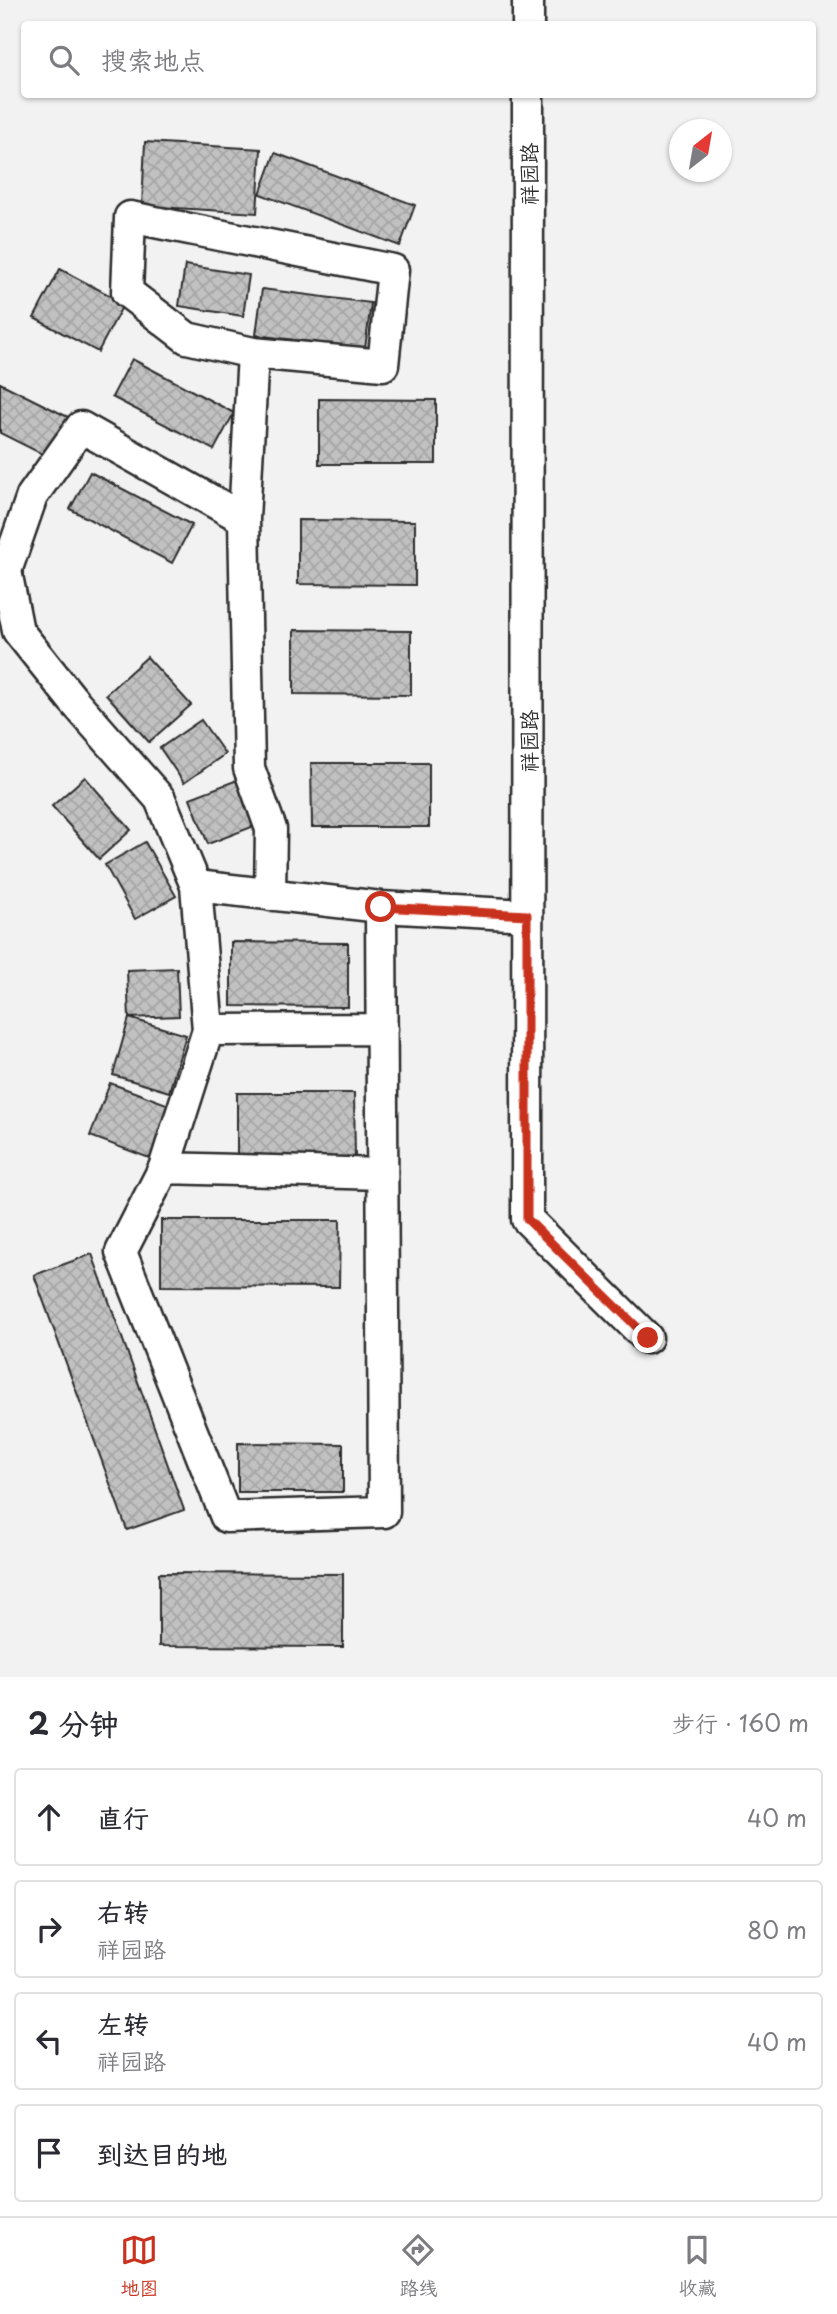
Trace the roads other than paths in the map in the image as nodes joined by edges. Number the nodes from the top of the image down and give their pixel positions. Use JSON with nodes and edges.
{"nodes":[{"id":1,"x":528,"y":0,"type":"edge"},
{"id":2,"x":528,"y":21,"type":"edge"},
{"id":3,"x":528,"y":98,"type":"edge"},
{"id":4,"x":253,"y":353,"type":"junction"},
{"id":5,"x":244,"y":520,"type":"junction"},
{"id":6,"x":196,"y":886,"type":"junction"},
{"id":7,"x":270,"y":894,"type":"junction"},
{"id":8,"x":381,"y":907,"type":"junction"},
{"id":9,"x":527,"y":915,"type":"junction"},
{"id":10,"x":382,"y":1029,"type":"junction"},
{"id":11,"x":208,"y":1030,"type":"junction"},
{"id":12,"x":164,"y":1168,"type":"junction"},
{"id":13,"x":382,"y":1174,"type":"junction"},
{"id":14,"x":648,"y":1338,"type":"dead end"}],
"edges":[{"from":1,"to":2,"type":"street"},
{"from":3,"to":9,"type":"street","name":"祥园路"},
{"from":4,"to":4,"type":"street"},
{"from":4,"to":5,"type":"street"},
{"from":5,"to":6,"type":"street"},
{"from":5,"to":7,"type":"street"},
{"from":6,"to":7,"type":"street"},
{"from":6,"to":11,"type":"street"},
{"from":7,"to":8,"type":"street"},
{"from":8,"to":9,"type":"street"},
{"from":8,"to":10,"type":"street"},
{"from":9,"to":14,"type":"street","name":"祥园路"},
{"from":10,"to":11,"type":"street"},
{"from":10,"to":13,"type":"street"},
{"from":11,"to":12,"type":"street"},
{"from":12,"to":13,"type":"street"},
{"from":12,"to":13,"type":"street"}]}
